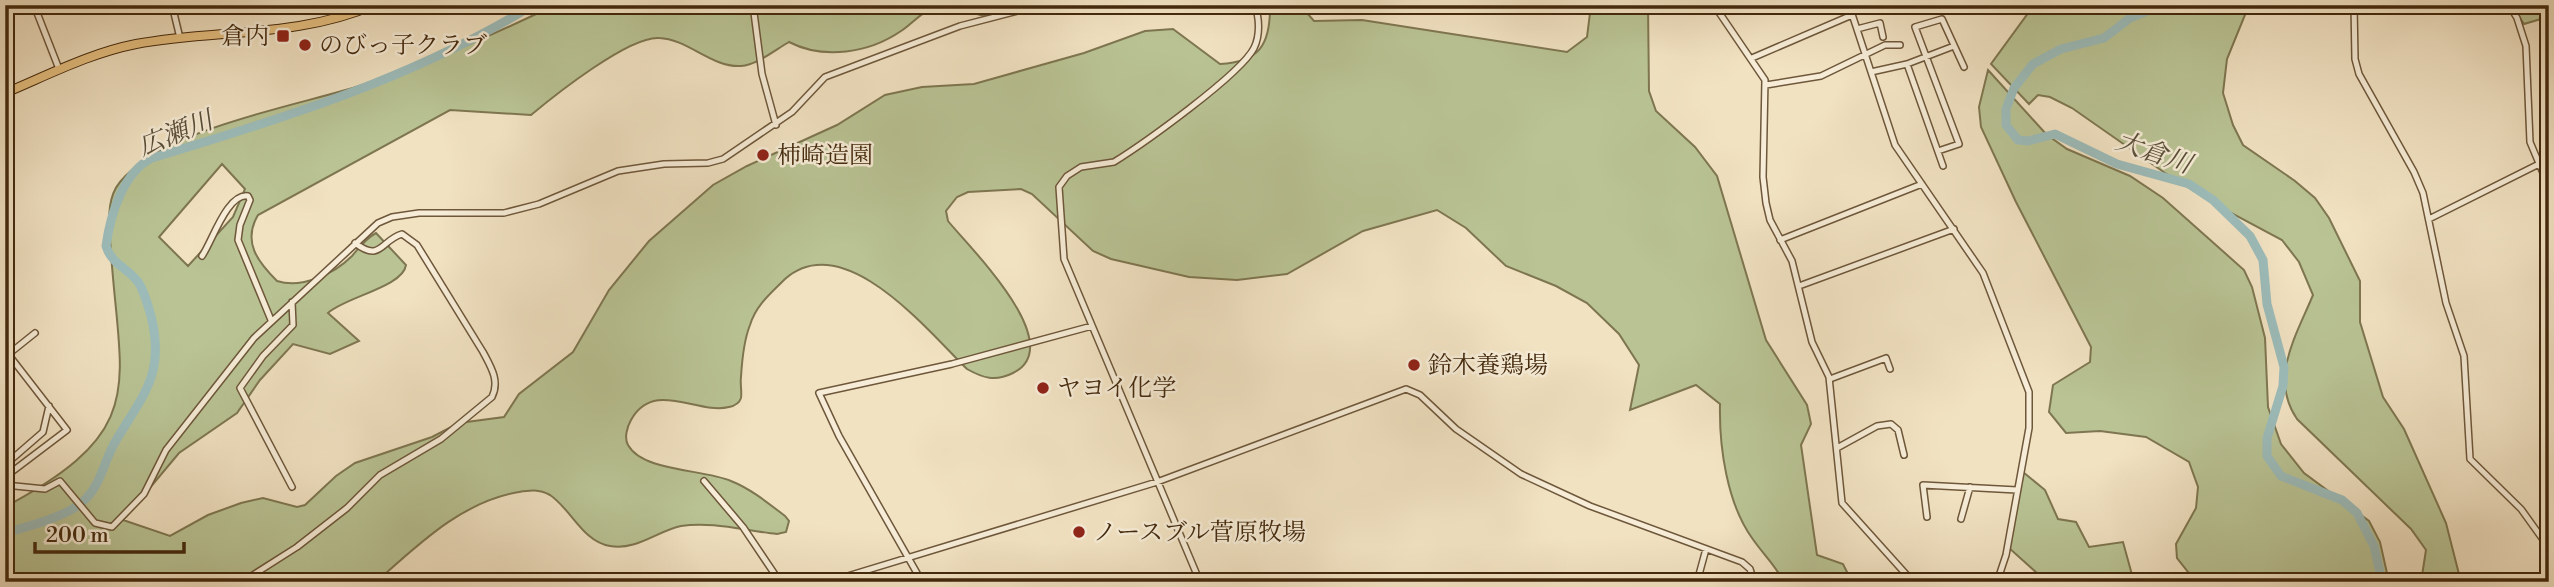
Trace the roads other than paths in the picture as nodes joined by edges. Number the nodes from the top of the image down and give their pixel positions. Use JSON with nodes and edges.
{"nodes":[{"id":1,"x":34,"y":5,"type":"edge"},
{"id":2,"x":172,"y":5,"type":"edge"},
{"id":3,"x":373,"y":5,"type":"edge"},
{"id":4,"x":753,"y":5,"type":"edge"},
{"id":5,"x":1041,"y":5,"type":"edge"},
{"id":6,"x":1714,"y":5,"type":"edge"},
{"id":7,"x":1849,"y":5,"type":"edge"},
{"id":8,"x":2354,"y":5,"type":"edge"},
{"id":9,"x":2509,"y":5,"type":"edge"},
{"id":10,"x":1255,"y":6,"type":"edge"},
{"id":11,"x":1852,"y":15,"type":"junction"},
{"id":12,"x":1857,"y":29,"type":"junction"},
{"id":13,"x":1883,"y":37,"type":"dead end"},
{"id":14,"x":180,"y":38,"type":"junction"},
{"id":15,"x":1900,"y":45,"type":"dead end"},
{"id":16,"x":1954,"y":46,"type":"junction"},
{"id":17,"x":1866,"y":55,"type":"junction"},
{"id":18,"x":1926,"y":56,"type":"junction"},
{"id":19,"x":1752,"y":58,"type":"junction"},
{"id":20,"x":1907,"y":64,"type":"junction"},
{"id":21,"x":1964,"y":67,"type":"dead end"},
{"id":22,"x":59,"y":69,"type":"junction"},
{"id":23,"x":1871,"y":72,"type":"junction"},
{"id":24,"x":1766,"y":85,"type":"junction"},
{"id":25,"x":5,"y":93,"type":"edge"},
{"id":26,"x":776,"y":125,"type":"junction"},
{"id":27,"x":1938,"y":150,"type":"junction"},
{"id":28,"x":2549,"y":159,"type":"edge"},
{"id":29,"x":2539,"y":164,"type":"junction"},
{"id":30,"x":1943,"y":166,"type":"dead end"},
{"id":31,"x":1922,"y":184,"type":"junction"},
{"id":32,"x":2549,"y":187,"type":"edge"},
{"id":33,"x":2429,"y":219,"type":"junction"},
{"id":34,"x":1954,"y":229,"type":"junction"},
{"id":35,"x":1780,"y":240,"type":"junction"},
{"id":36,"x":355,"y":243,"type":"junction"},
{"id":37,"x":202,"y":256,"type":"dead end"},
{"id":38,"x":1799,"y":286,"type":"junction"},
{"id":39,"x":292,"y":302,"type":"junction"},
{"id":40,"x":271,"y":320,"type":"junction"},
{"id":41,"x":1092,"y":326,"type":"junction"},
{"id":42,"x":35,"y":333,"type":"dead end"},
{"id":43,"x":6,"y":354,"type":"edge"},
{"id":44,"x":1890,"y":369,"type":"dead end"},
{"id":45,"x":1829,"y":379,"type":"junction"},
{"id":46,"x":49,"y":406,"type":"junction"},
{"id":47,"x":1837,"y":448,"type":"junction"},
{"id":48,"x":1904,"y":455,"type":"dead end"},
{"id":49,"x":5,"y":465,"type":"edge"},
{"id":50,"x":5,"y":477,"type":"edge"},
{"id":51,"x":705,"y":481,"type":"dead end"},
{"id":52,"x":1157,"y":482,"type":"junction"},
{"id":53,"x":5,"y":485,"type":"edge"},
{"id":54,"x":292,"y":486,"type":"dead end"},
{"id":55,"x":1970,"y":487,"type":"junction"},
{"id":56,"x":2017,"y":490,"type":"junction"},
{"id":57,"x":1927,"y":517,"type":"dead end"},
{"id":58,"x":1961,"y":519,"type":"dead end"},
{"id":59,"x":2549,"y":548,"type":"edge"},
{"id":60,"x":1706,"y":549,"type":"junction"},
{"id":61,"x":910,"y":559,"type":"junction"},
{"id":62,"x":242,"y":582,"type":"edge"},
{"id":63,"x":780,"y":582,"type":"edge"},
{"id":64,"x":828,"y":582,"type":"edge"},
{"id":65,"x":922,"y":582,"type":"edge"},
{"id":66,"x":1200,"y":582,"type":"edge"},
{"id":67,"x":1697,"y":582,"type":"edge"},
{"id":68,"x":1754,"y":582,"type":"edge"},
{"id":69,"x":1913,"y":582,"type":"edge"},
{"id":70,"x":1997,"y":582,"type":"edge"}],
"edges":[{"from":1,"to":22,"type":"street"},
{"from":2,"to":14,"type":"street"},
{"from":3,"to":14,"type":"highway"},
{"from":4,"to":26,"type":"street"},
{"from":5,"to":26,"type":"street"},
{"from":6,"to":19,"type":"street"},
{"from":7,"to":11,"type":"street"},
{"from":8,"to":33,"type":"street"},
{"from":9,"to":29,"type":"street"},
{"from":10,"to":41,"type":"street"},
{"from":11,"to":12,"type":"street"},
{"from":11,"to":19,"type":"street"},
{"from":12,"to":13,"type":"street"},
{"from":12,"to":17,"type":"street"},
{"from":14,"to":22,"type":"highway"},
{"from":15,"to":17,"type":"street"},
{"from":16,"to":18,"type":"street"},
{"from":16,"to":18,"type":"street"},
{"from":16,"to":21,"type":"street"},
{"from":17,"to":23,"type":"street"},
{"from":17,"to":24,"type":"street"},
{"from":18,"to":20,"type":"street"},
{"from":18,"to":27,"type":"street"},
{"from":19,"to":24,"type":"street"},
{"from":20,"to":23,"type":"street"},
{"from":20,"to":27,"type":"street"},
{"from":22,"to":25,"type":"highway"},
{"from":23,"to":31,"type":"street"},
{"from":24,"to":35,"type":"street"},
{"from":26,"to":36,"type":"street"},
{"from":27,"to":30,"type":"street"},
{"from":28,"to":29,"type":"street"},
{"from":29,"to":32,"type":"street"},
{"from":29,"to":33,"type":"street"},
{"from":31,"to":34,"type":"street"},
{"from":31,"to":35,"type":"street"},
{"from":33,"to":59,"type":"street"},
{"from":34,"to":38,"type":"street"},
{"from":34,"to":56,"type":"street"},
{"from":35,"to":38,"type":"street"},
{"from":36,"to":39,"type":"street"},
{"from":36,"to":62,"type":"street"},
{"from":37,"to":40,"type":"street"},
{"from":38,"to":45,"type":"street"},
{"from":39,"to":40,"type":"street"},
{"from":39,"to":54,"type":"street"},
{"from":40,"to":53,"type":"street"},
{"from":41,"to":52,"type":"street"},
{"from":41,"to":61,"type":"street"},
{"from":42,"to":43,"type":"street"},
{"from":43,"to":46,"type":"street"},
{"from":44,"to":45,"type":"street"},
{"from":45,"to":47,"type":"street"},
{"from":46,"to":49,"type":"street"},
{"from":46,"to":50,"type":"street"},
{"from":47,"to":48,"type":"street"},
{"from":47,"to":69,"type":"street"},
{"from":51,"to":63,"type":"street"},
{"from":52,"to":60,"type":"street"},
{"from":52,"to":61,"type":"street"},
{"from":52,"to":66,"type":"street"},
{"from":55,"to":56,"type":"street"},
{"from":55,"to":57,"type":"street"},
{"from":55,"to":58,"type":"street"},
{"from":56,"to":70,"type":"street"},
{"from":60,"to":67,"type":"street"},
{"from":60,"to":68,"type":"street"},
{"from":61,"to":64,"type":"street"},
{"from":61,"to":65,"type":"street"}]}
